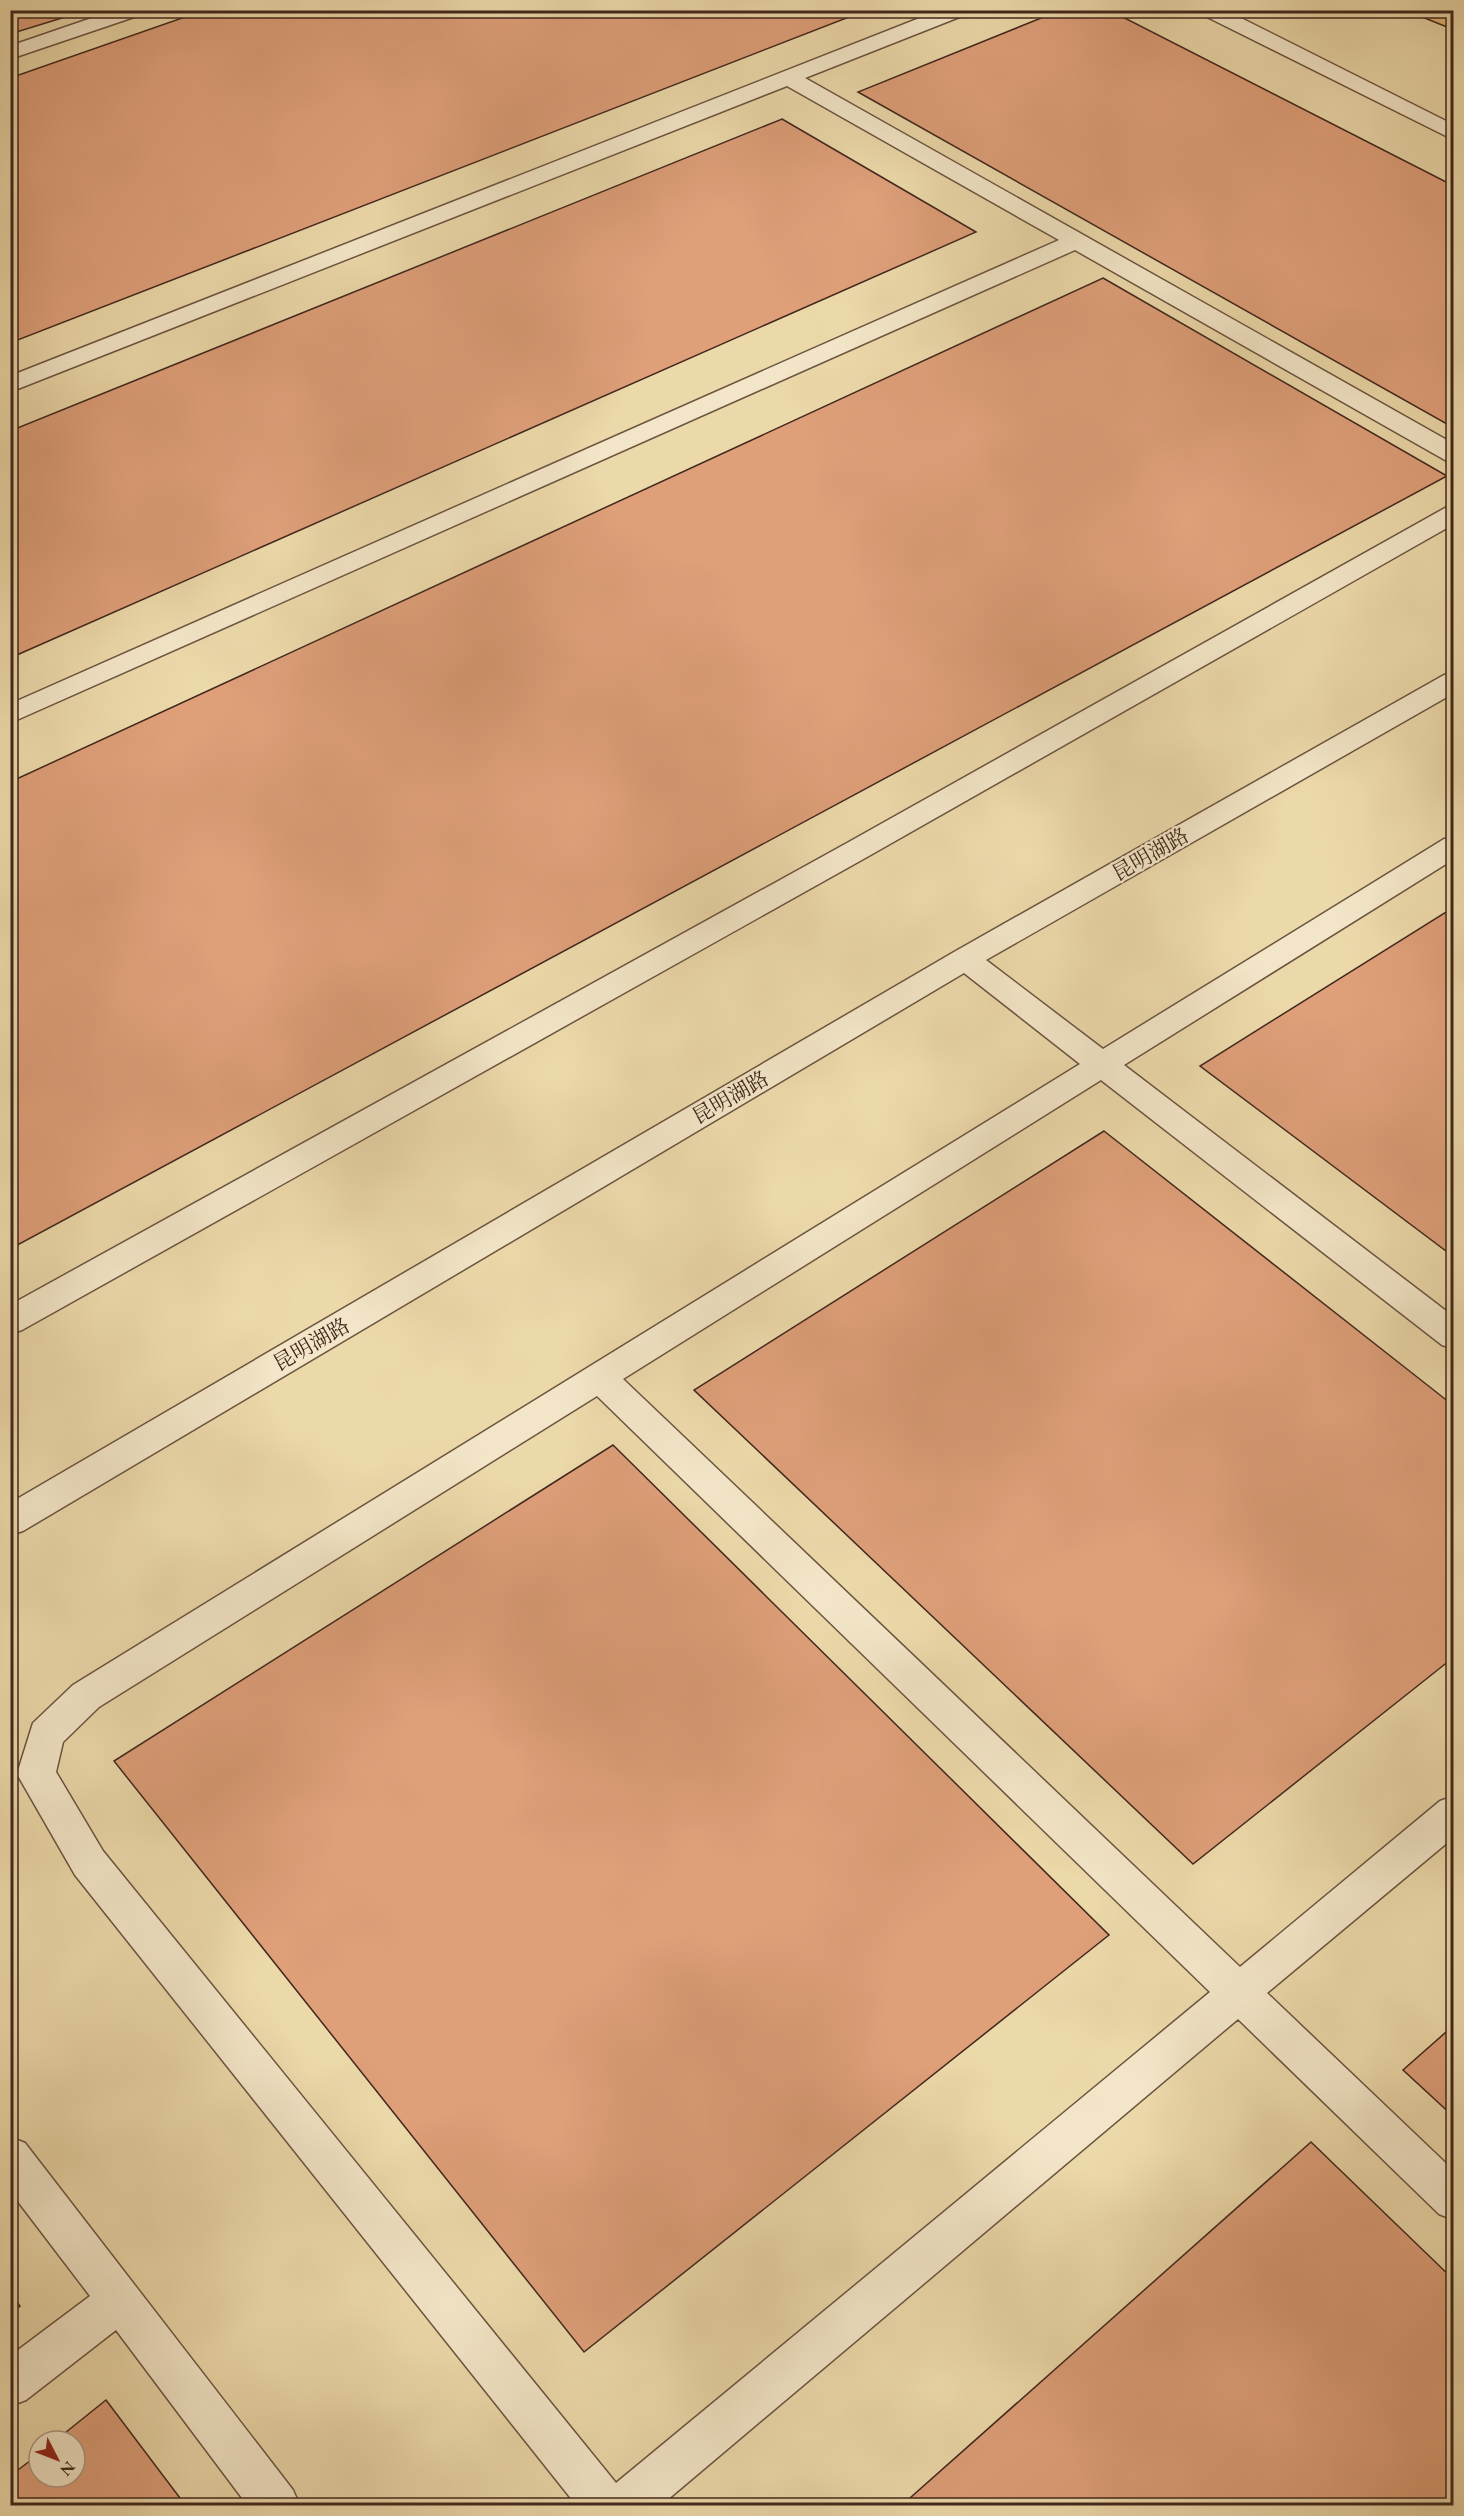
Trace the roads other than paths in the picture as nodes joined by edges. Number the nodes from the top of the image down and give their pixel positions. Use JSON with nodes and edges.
{"nodes":[{"id":1,"x":135,"y":10,"type":"edge"},
{"id":2,"x":960,"y":10,"type":"edge"},
{"id":3,"x":1208,"y":10,"type":"edge"},
{"id":4,"x":1424,"y":10,"type":"edge"},
{"id":5,"x":1454,"y":23,"type":"edge"},
{"id":6,"x":10,"y":53,"type":"edge"},
{"id":7,"x":789,"y":78,"type":"junction"},
{"id":8,"x":1454,"y":134,"type":"edge"},
{"id":9,"x":1076,"y":241,"type":"junction"},
{"id":10,"x":10,"y":385,"type":"edge"},
{"id":11,"x":1454,"y":455,"type":"edge"},
{"id":12,"x":1454,"y":513,"type":"edge"},
{"id":13,"x":1454,"y":681,"type":"edge"},
{"id":14,"x":10,"y":716,"type":"edge"},
{"id":15,"x":1454,"y":846,"type":"edge"},
{"id":16,"x":965,"y":959,"type":"junction"},
{"id":17,"x":1102,"y":1065,"type":"junction"},
{"id":18,"x":10,"y":1321,"type":"edge"},
{"id":19,"x":1454,"y":1336,"type":"edge"},
{"id":20,"x":599,"y":1377,"type":"junction"},
{"id":21,"x":10,"y":1521,"type":"edge"},
{"id":22,"x":1454,"y":1813,"type":"edge"},
{"id":23,"x":1238,"y":1992,"type":"junction"},
{"id":24,"x":10,"y":2157,"type":"edge"},
{"id":25,"x":1454,"y":2199,"type":"edge"},
{"id":26,"x":120,"y":2300,"type":"junction"},
{"id":27,"x":10,"y":2384,"type":"edge"},
{"id":28,"x":277,"y":2505,"type":"edge"},
{"id":29,"x":606,"y":2505,"type":"edge"},
{"id":30,"x":624,"y":2505,"type":"edge"}],
"edges":[{"from":1,"to":6,"type":"street"},
{"from":2,"to":7,"type":"street"},
{"from":3,"to":8,"type":"street"},
{"from":4,"to":5,"type":"main road"},
{"from":7,"to":9,"type":"street"},
{"from":7,"to":10,"type":"street"},
{"from":9,"to":11,"type":"street"},
{"from":9,"to":14,"type":"street"},
{"from":12,"to":18,"type":"street"},
{"from":13,"to":16,"type":"street","name":"昆明湖路"},
{"from":15,"to":17,"type":"street"},
{"from":16,"to":17,"type":"street"},
{"from":16,"to":21,"type":"street","name":"昆明湖路"},
{"from":17,"to":19,"type":"street"},
{"from":17,"to":20,"type":"street"},
{"from":20,"to":23,"type":"street"},
{"from":20,"to":29,"type":"street"},
{"from":22,"to":23,"type":"street"},
{"from":23,"to":25,"type":"street"},
{"from":23,"to":30,"type":"street"},
{"from":24,"to":26,"type":"street"},
{"from":26,"to":27,"type":"street"},
{"from":26,"to":28,"type":"street"}]}
